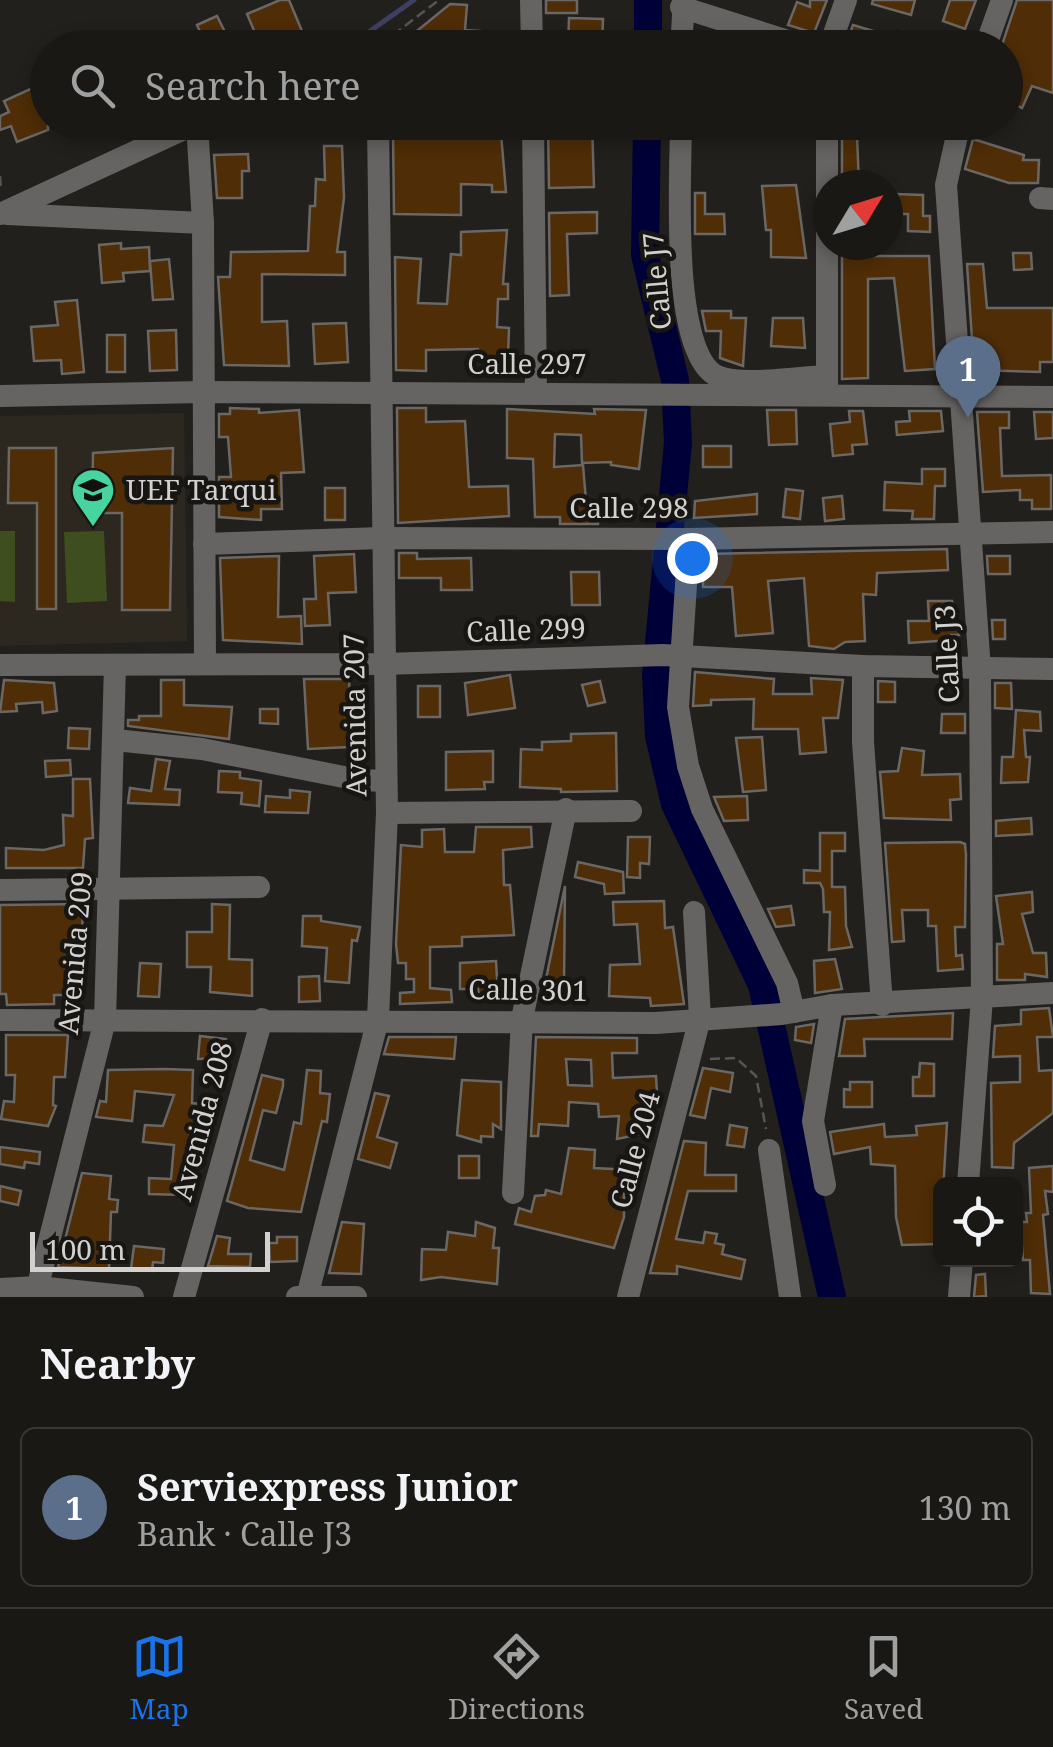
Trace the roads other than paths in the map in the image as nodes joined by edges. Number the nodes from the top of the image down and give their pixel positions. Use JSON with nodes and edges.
{"nodes":[{"id":1,"x":531,"y":0,"type":"edge"},
{"id":2,"x":846,"y":0,"type":"edge"},
{"id":3,"x":1002,"y":0,"type":"edge"},
{"id":4,"x":682,"y":4,"type":"edge"},
{"id":5,"x":532,"y":30,"type":"edge"},
{"id":6,"x":681,"y":30,"type":"edge"},
{"id":7,"x":758,"y":30,"type":"edge"},
{"id":8,"x":836,"y":30,"type":"edge"},
{"id":9,"x":991,"y":30,"type":"edge"},
{"id":10,"x":159,"y":140,"type":"edge"},
{"id":11,"x":198,"y":140,"type":"edge"},
{"id":12,"x":378,"y":140,"type":"edge"},
{"id":13,"x":534,"y":140,"type":"edge"},
{"id":14,"x":681,"y":140,"type":"edge"},
{"id":15,"x":827,"y":140,"type":"edge"},
{"id":16,"x":956,"y":140,"type":"edge"},
{"id":17,"x":2,"y":214,"type":"edge"},
{"id":18,"x":203,"y":223,"type":"junction"},
{"id":19,"x":827,"y":386,"type":"junction"},
{"id":20,"x":203,"y":392,"type":"junction"},
{"id":21,"x":380,"y":393,"type":"junction"},
{"id":22,"x":545,"y":394,"type":"junction"},
{"id":23,"x":0,"y":396,"type":"edge"},
{"id":24,"x":958,"y":397,"type":"junction"},
{"id":25,"x":1053,"y":397,"type":"edge"},
{"id":26,"x":1053,"y":532,"type":"edge"},
{"id":27,"x":970,"y":533,"type":"junction"},
{"id":28,"x":382,"y":538,"type":"junction"},
{"id":29,"x":688,"y":540,"type":"junction"},
{"id":30,"x":204,"y":544,"type":"junction"},
{"id":31,"x":671,"y":656,"type":"junction"},
{"id":32,"x":205,"y":662,"type":"junction"},
{"id":33,"x":384,"y":664,"type":"junction"},
{"id":34,"x":115,"y":665,"type":"junction"},
{"id":35,"x":0,"y":666,"type":"edge"},
{"id":36,"x":863,"y":666,"type":"junction"},
{"id":37,"x":1053,"y":669,"type":"edge"},
{"id":38,"x":980,"y":670,"type":"junction"},
{"id":39,"x":115,"y":740,"type":"junction"},
{"id":40,"x":386,"y":781,"type":"junction"},
{"id":41,"x":566,"y":809,"type":"junction"},
{"id":42,"x":632,"y":811,"type":"dead end"},
{"id":43,"x":387,"y":813,"type":"junction"},
{"id":44,"x":112,"y":886,"type":"junction"},
{"id":45,"x":259,"y":887,"type":"dead end"},
{"id":46,"x":0,"y":890,"type":"edge"},
{"id":47,"x":694,"y":912,"type":"dead end"},
{"id":48,"x":1053,"y":993,"type":"edge"},
{"id":49,"x":982,"y":998,"type":"junction"},
{"id":50,"x":882,"y":1005,"type":"junction"},
{"id":51,"x":832,"y":1006,"type":"junction"},
{"id":52,"x":788,"y":1013,"type":"junction"},
{"id":53,"x":700,"y":1018,"type":"junction"},
{"id":54,"x":262,"y":1019,"type":"junction"},
{"id":55,"x":378,"y":1019,"type":"junction"},
{"id":56,"x":522,"y":1019,"type":"junction"},
{"id":57,"x":0,"y":1020,"type":"edge"},
{"id":58,"x":105,"y":1020,"type":"junction"},
{"id":59,"x":770,"y":1150,"type":"road end"},
{"id":60,"x":969,"y":1177,"type":"edge"},
{"id":61,"x":825,"y":1185,"type":"dead end"},
{"id":62,"x":513,"y":1192,"type":"dead end"},
{"id":63,"x":961,"y":1267,"type":"edge"},
{"id":64,"x":0,"y":1289,"type":"edge"},
{"id":65,"x":36,"y":1292,"type":"edge"},
{"id":66,"x":133,"y":1297,"type":"edge"},
{"id":67,"x":184,"y":1297,"type":"edge"},
{"id":68,"x":293,"y":1297,"type":"edge"},
{"id":69,"x":308,"y":1297,"type":"edge"},
{"id":70,"x":356,"y":1297,"type":"edge"},
{"id":71,"x":628,"y":1297,"type":"edge"},
{"id":72,"x":790,"y":1297,"type":"edge"},
{"id":73,"x":959,"y":1297,"type":"edge"}],
"edges":[{"from":1,"to":5,"type":"street"},
{"from":2,"to":8,"type":"street"},
{"from":3,"to":9,"type":"street"},
{"from":4,"to":6,"type":"street"},
{"from":4,"to":7,"type":"street"},
{"from":10,"to":17,"type":"street"},
{"from":11,"to":18,"type":"street"},
{"from":12,"to":21,"type":"street","name":"Avenida 207"},
{"from":13,"to":22,"type":"street"},
{"from":14,"to":19,"type":"street","name":"Calle J7"},
{"from":15,"to":19,"type":"street"},
{"from":16,"to":24,"type":"street","name":"Calle J3"},
{"from":17,"to":18,"type":"street"},
{"from":18,"to":20,"type":"street"},
{"from":19,"to":22,"type":"street","name":"Calle 297"},
{"from":19,"to":24,"type":"street","name":"Calle 297"},
{"from":20,"to":21,"type":"street","name":"Calle 297"},
{"from":20,"to":23,"type":"street","name":"Calle 297"},
{"from":20,"to":30,"type":"street"},
{"from":21,"to":22,"type":"street","name":"Calle 297"},
{"from":21,"to":28,"type":"street","name":"Avenida 207"},
{"from":24,"to":25,"type":"street","name":"Calle 297"},
{"from":24,"to":27,"type":"street","name":"Calle J3"},
{"from":26,"to":27,"type":"street","name":"Calle 298"},
{"from":27,"to":29,"type":"street","name":"Calle 298"},
{"from":27,"to":38,"type":"street","name":"Calle J3"},
{"from":28,"to":29,"type":"street","name":"Calle 298"},
{"from":28,"to":30,"type":"street","name":"Calle 298"},
{"from":28,"to":33,"type":"street","name":"Avenida 207"},
{"from":29,"to":31,"type":"street"},
{"from":30,"to":32,"type":"street"},
{"from":31,"to":33,"type":"street","name":"Calle 299"},
{"from":31,"to":36,"type":"street","name":"Calle 299"},
{"from":31,"to":52,"type":"street"},
{"from":32,"to":33,"type":"street","name":"Calle 299"},
{"from":32,"to":34,"type":"street","name":"Calle 299"},
{"from":33,"to":40,"type":"street","name":"Avenida 207"},
{"from":34,"to":35,"type":"street","name":"Calle 299"},
{"from":34,"to":39,"type":"street","name":"Avenida 209"},
{"from":36,"to":38,"type":"street","name":"Calle 299"},
{"from":36,"to":50,"type":"street"},
{"from":37,"to":38,"type":"street","name":"Calle 299"},
{"from":38,"to":49,"type":"street","name":"Calle J3"},
{"from":39,"to":40,"type":"street"},
{"from":39,"to":44,"type":"street","name":"Avenida 209"},
{"from":40,"to":43,"type":"street","name":"Avenida 207"},
{"from":41,"to":42,"type":"street"},
{"from":41,"to":43,"type":"street"},
{"from":41,"to":56,"type":"street"},
{"from":43,"to":55,"type":"street","name":"Avenida 207"},
{"from":44,"to":45,"type":"street"},
{"from":44,"to":46,"type":"street"},
{"from":44,"to":58,"type":"street","name":"Avenida 209"},
{"from":47,"to":53,"type":"street","name":"Calle 204"},
{"from":48,"to":49,"type":"street","name":"Calle 301"},
{"from":49,"to":50,"type":"street","name":"Calle 301"},
{"from":49,"to":60,"type":"street","name":"Calle J3"},
{"from":50,"to":51,"type":"street","name":"Calle 301"},
{"from":51,"to":52,"type":"street","name":"Calle 301"},
{"from":51,"to":61,"type":"street"},
{"from":52,"to":53,"type":"street","name":"Calle 301"},
{"from":53,"to":56,"type":"street","name":"Calle 301"},
{"from":53,"to":71,"type":"street","name":"Calle 204"},
{"from":54,"to":55,"type":"street","name":"Calle 301"},
{"from":54,"to":58,"type":"street","name":"Calle 301"},
{"from":54,"to":67,"type":"street","name":"Avenida 208"},
{"from":55,"to":56,"type":"street","name":"Calle 301"},
{"from":55,"to":69,"type":"street","name":"Avenida 207"},
{"from":56,"to":62,"type":"street"},
{"from":57,"to":58,"type":"street","name":"Calle 301"},
{"from":58,"to":65,"type":"street","name":"Avenida 209"},
{"from":59,"to":72,"type":"street"},
{"from":63,"to":73,"type":"street"},
{"from":64,"to":65,"type":"street"},
{"from":65,"to":66,"type":"street"},
{"from":68,"to":69,"type":"street"},
{"from":69,"to":70,"type":"street"}]}
